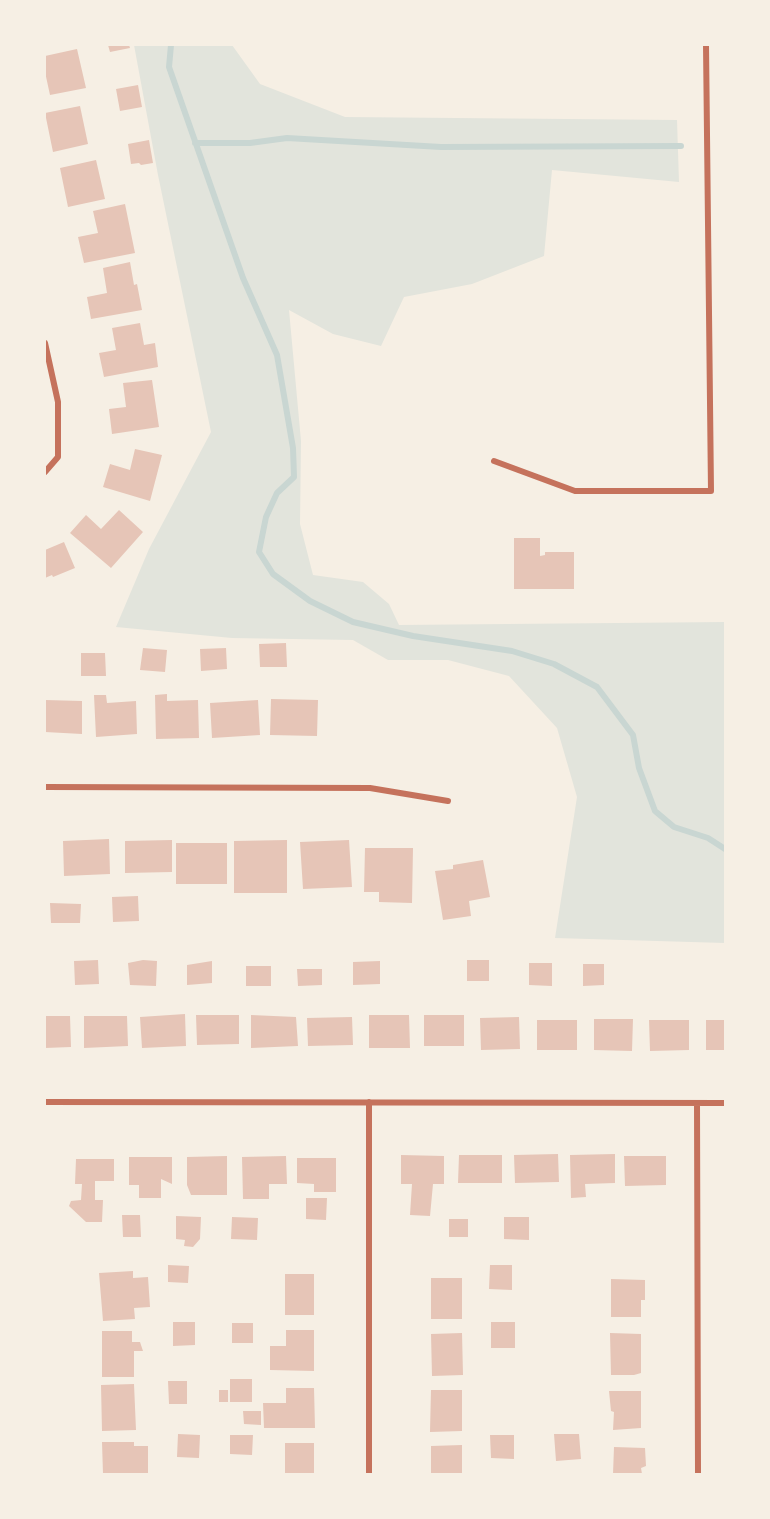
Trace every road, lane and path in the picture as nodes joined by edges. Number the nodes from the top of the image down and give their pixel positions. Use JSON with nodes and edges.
{"nodes":[{"id":1,"x":706,"y":45,"type":"edge"},
{"id":2,"x":45,"y":343,"type":"edge"},
{"id":3,"x":494,"y":461,"type":"dead end"},
{"id":4,"x":45,"y":472,"type":"edge"},
{"id":5,"x":45,"y":787,"type":"edge"},
{"id":6,"x":448,"y":801,"type":"dead end"},
{"id":7,"x":45,"y":1102,"type":"edge"},
{"id":8,"x":369,"y":1102,"type":"junction"},
{"id":9,"x":697,"y":1103,"type":"junction"},
{"id":10,"x":725,"y":1103,"type":"edge"},
{"id":11,"x":369,"y":1474,"type":"edge"},
{"id":12,"x":698,"y":1474,"type":"edge"}],
"edges":[{"from":1,"to":3,"type":"street"},
{"from":2,"to":4,"type":"street"},
{"from":5,"to":6,"type":"street"},
{"from":7,"to":8,"type":"street"},
{"from":8,"to":9,"type":"street"},
{"from":8,"to":11,"type":"street"},
{"from":9,"to":10,"type":"street"},
{"from":9,"to":12,"type":"street"}]}
